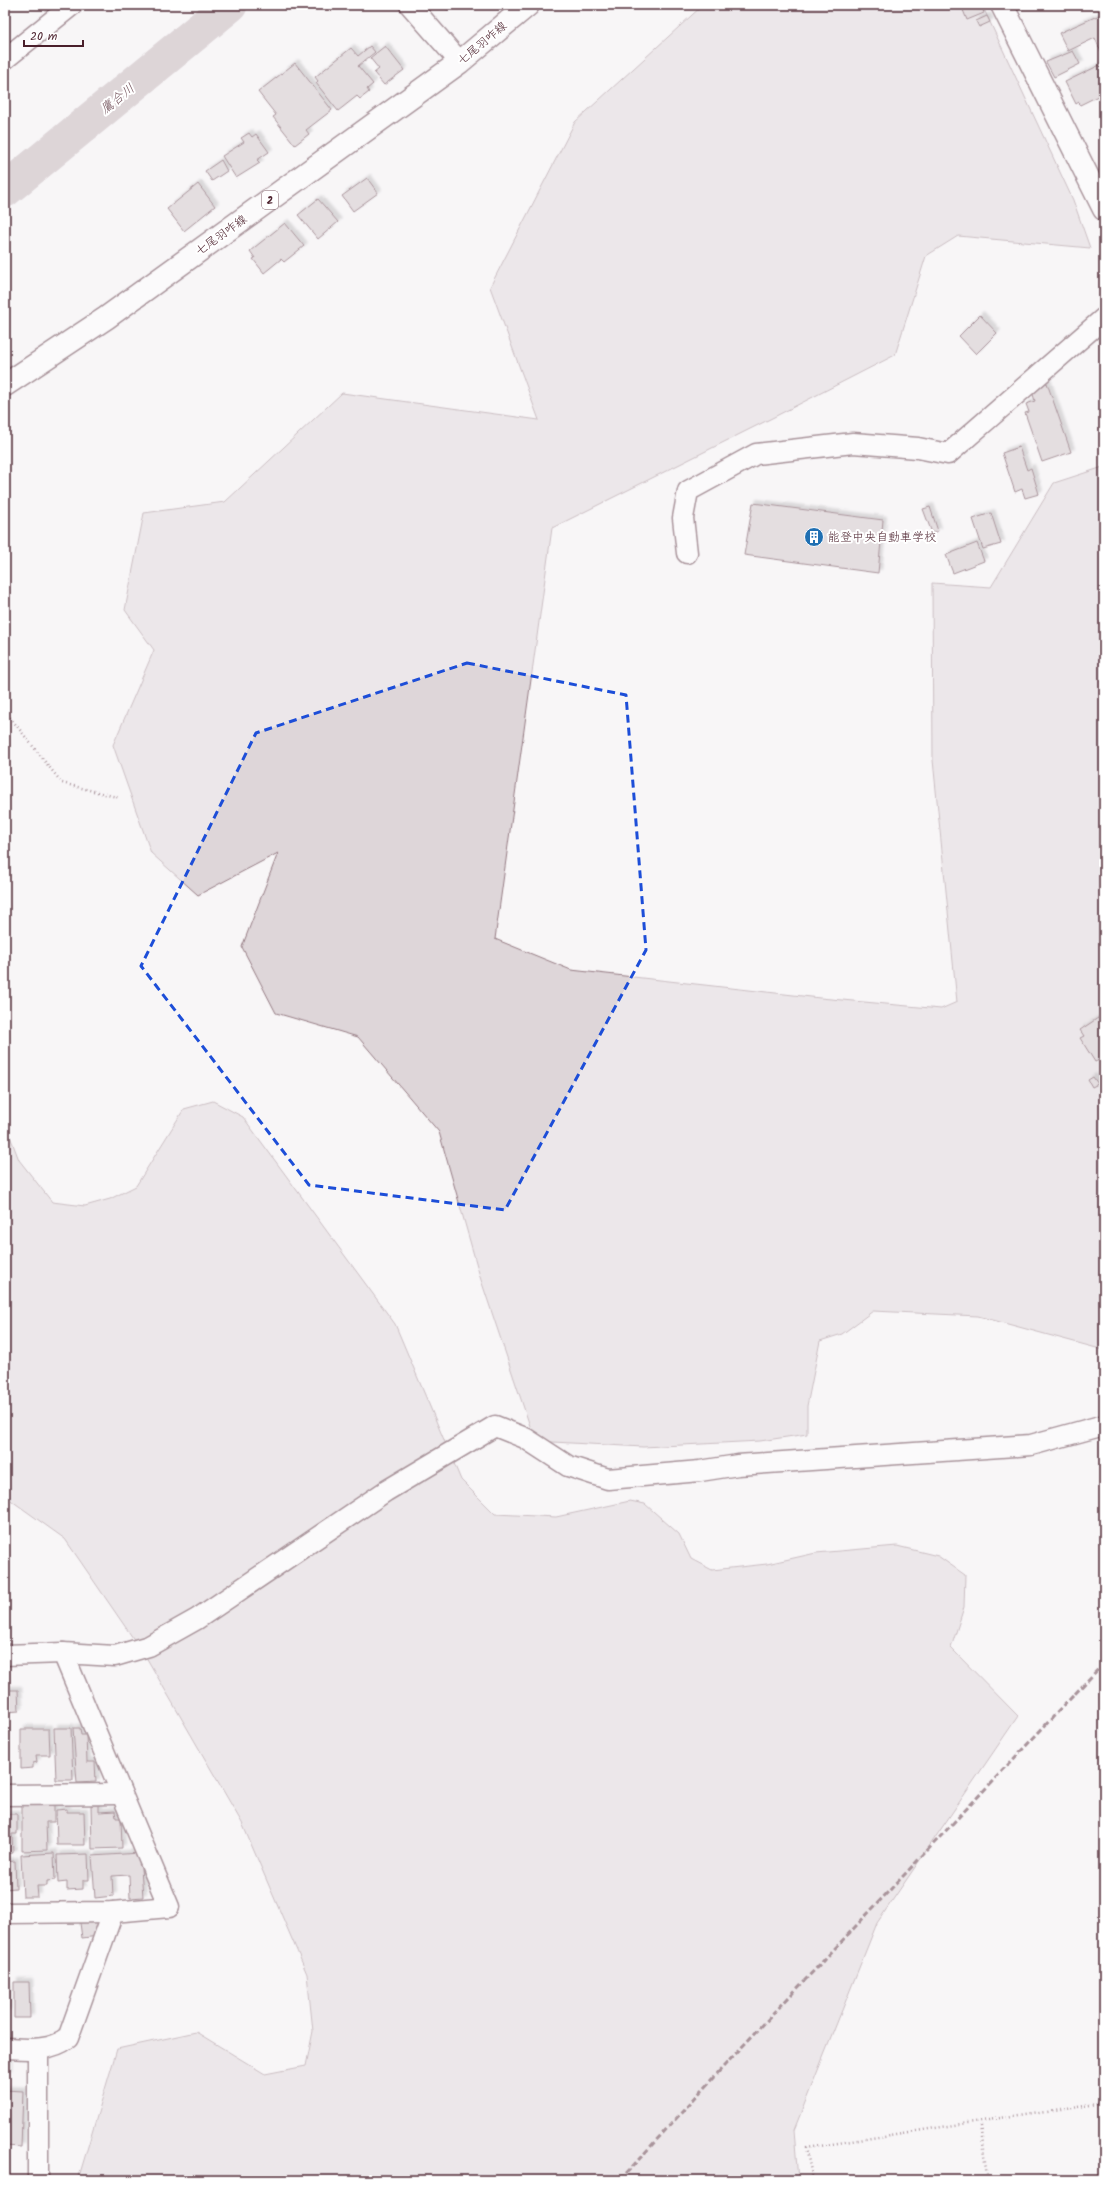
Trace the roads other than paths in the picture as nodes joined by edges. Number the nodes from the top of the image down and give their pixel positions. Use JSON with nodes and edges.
{"nodes":[{"id":1,"x":72,"y":5,"type":"edge"},
{"id":2,"x":410,"y":5,"type":"edge"},
{"id":3,"x":528,"y":5,"type":"edge"},
{"id":4,"x":1002,"y":5,"type":"edge"},
{"id":5,"x":5,"y":59,"type":"edge"},
{"id":6,"x":460,"y":62,"type":"junction"},
{"id":7,"x":1104,"y":209,"type":"edge"},
{"id":8,"x":1104,"y":318,"type":"edge"},
{"id":9,"x":5,"y":385,"type":"edge"},
{"id":10,"x":687,"y":553,"type":"dead end"},
{"id":11,"x":1104,"y":1425,"type":"edge"},
{"id":12,"x":63,"y":1653,"type":"junction"},
{"id":13,"x":5,"y":1655,"type":"edge"},
{"id":14,"x":121,"y":1794,"type":"junction"},
{"id":15,"x":5,"y":1795,"type":"edge"},
{"id":16,"x":113,"y":1912,"type":"junction"},
{"id":17,"x":5,"y":1914,"type":"edge"},
{"id":18,"x":5,"y":2048,"type":"edge"},
{"id":19,"x":38,"y":2049,"type":"junction"},
{"id":20,"x":38,"y":2180,"type":"edge"}],
"edges":[{"from":1,"to":5,"type":"street"},
{"from":2,"to":6,"type":"street"},
{"from":3,"to":6,"type":"main road","name":"七尾羽咋線","number":"2"},
{"from":4,"to":7,"type":"main road"},
{"from":6,"to":9,"type":"main road","name":"七尾羽咋線","number":"2"},
{"from":8,"to":10,"type":"street"},
{"from":11,"to":12,"type":"street"},
{"from":12,"to":13,"type":"street"},
{"from":12,"to":14,"type":"street"},
{"from":14,"to":15,"type":"street"},
{"from":14,"to":16,"type":"street"},
{"from":16,"to":17,"type":"street"},
{"from":16,"to":19,"type":"street"},
{"from":18,"to":19,"type":"street"},
{"from":19,"to":20,"type":"street"}]}
